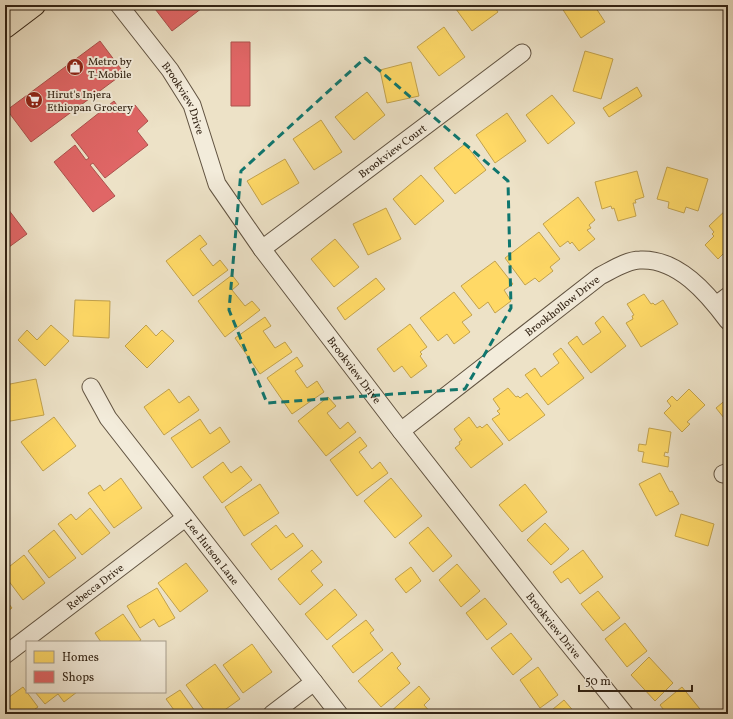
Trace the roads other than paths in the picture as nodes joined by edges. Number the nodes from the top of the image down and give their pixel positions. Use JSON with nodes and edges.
{"nodes":[{"id":1,"x":34,"y":5,"type":"edge"},
{"id":2,"x":119,"y":5,"type":"edge"},
{"id":3,"x":5,"y":27,"type":"edge"},
{"id":4,"x":522,"y":53,"type":"dead end"},
{"id":5,"x":262,"y":249,"type":"junction"},
{"id":6,"x":722,"y":301,"type":"edge"},
{"id":7,"x":728,"y":321,"type":"edge"},
{"id":8,"x":92,"y":387,"type":"dead end"},
{"id":9,"x":401,"y":431,"type":"junction"},
{"id":10,"x":185,"y":518,"type":"junction"},
{"id":11,"x":5,"y":655,"type":"edge"},
{"id":12,"x":314,"y":682,"type":"junction"},
{"id":13,"x":272,"y":714,"type":"edge"},
{"id":14,"x":339,"y":714,"type":"edge"},
{"id":15,"x":625,"y":714,"type":"edge"}],
"edges":[{"from":1,"to":3,"type":"main road"},
{"from":2,"to":5,"type":"street","name":"Brookview Drive"},
{"from":4,"to":5,"type":"street","name":"Brookview Court"},
{"from":5,"to":9,"type":"street","name":"Brookview Drive"},
{"from":6,"to":7,"type":"street","name":"Brookhollow Drive"},
{"from":6,"to":9,"type":"street","name":"Brookhollow Drive"},
{"from":8,"to":10,"type":"street","name":"Lee Hutson Lane"},
{"from":9,"to":15,"type":"street","name":"Brookview Drive"},
{"from":10,"to":11,"type":"street","name":"Rebecca Drive"},
{"from":10,"to":12,"type":"street","name":"Lee Hutson Lane"},
{"from":12,"to":13,"type":"street"},
{"from":12,"to":14,"type":"street","name":"Lee Hutson Lane"}]}
